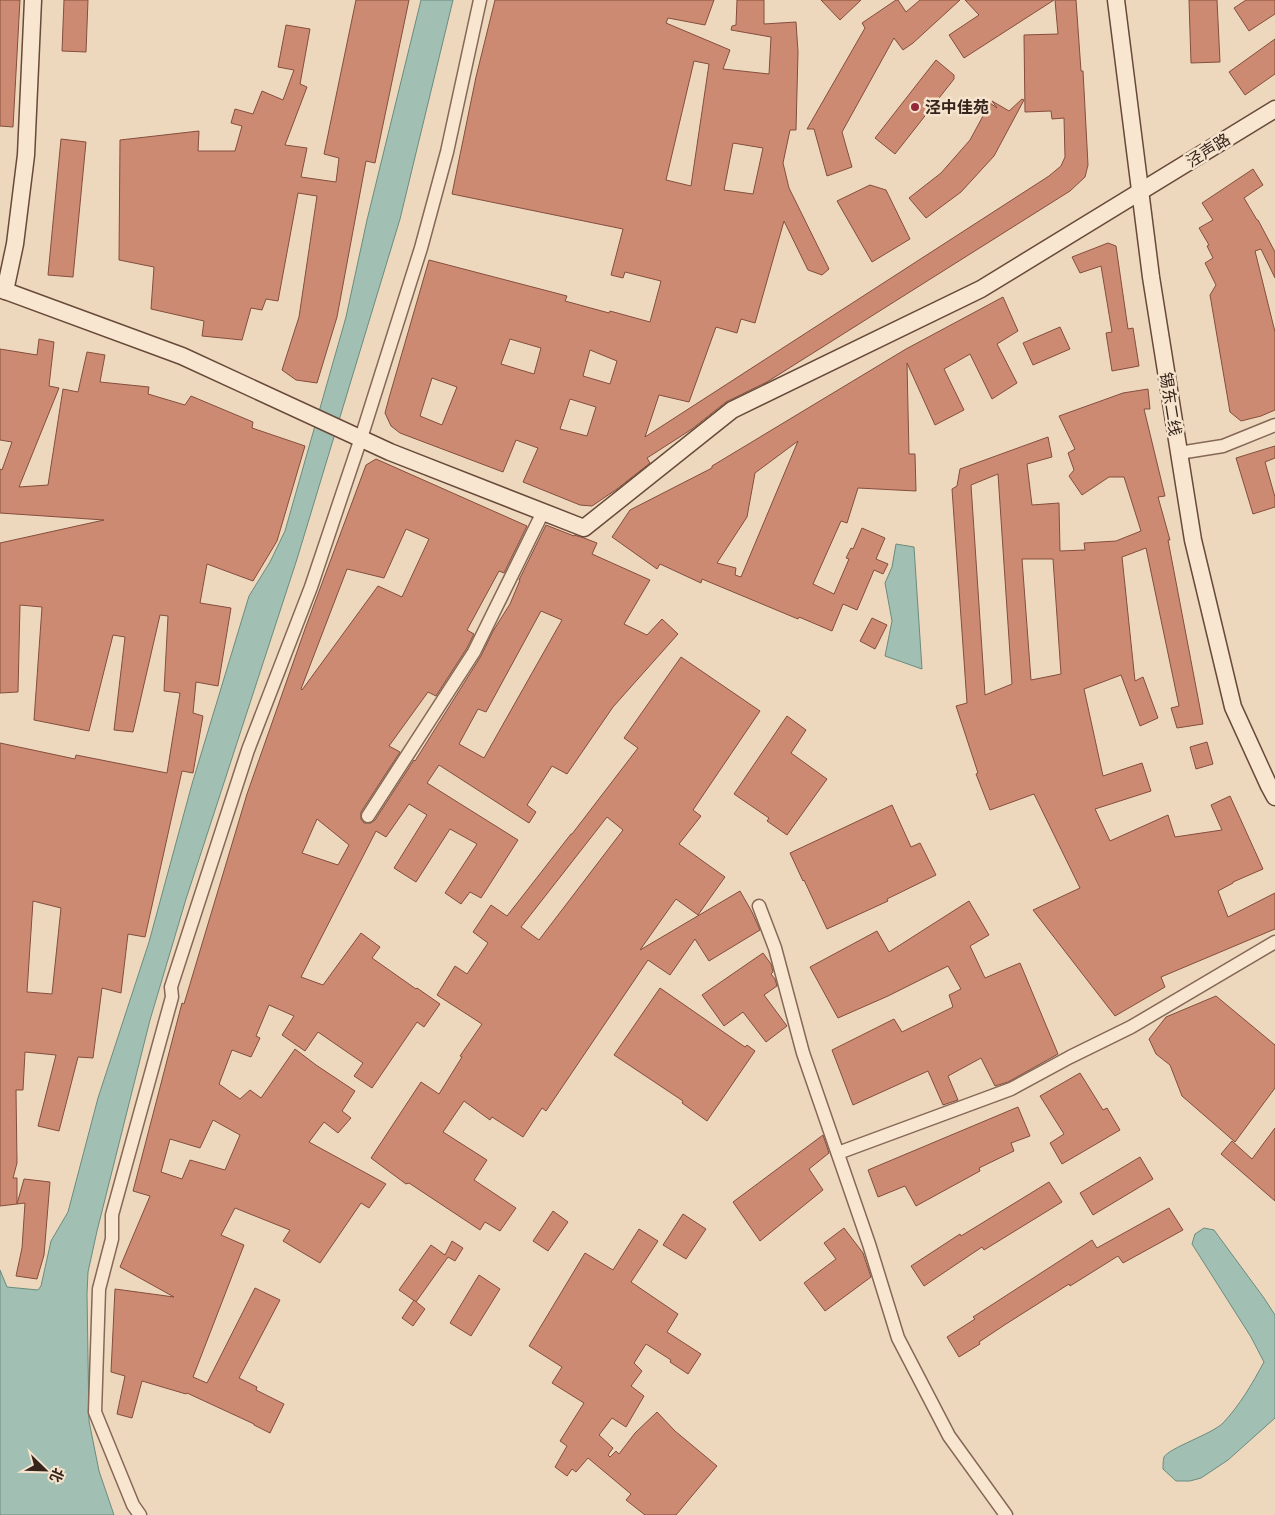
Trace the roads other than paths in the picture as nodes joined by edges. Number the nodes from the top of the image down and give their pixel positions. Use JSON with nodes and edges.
{"nodes":[{"id":1,"x":33,"y":0,"type":"edge"},
{"id":2,"x":480,"y":0,"type":"edge"},
{"id":3,"x":1116,"y":0,"type":"edge"},
{"id":4,"x":1275,"y":109,"type":"edge"},
{"id":5,"x":1140,"y":192,"type":"junction"},
{"id":6,"x":3,"y":290,"type":"edge"},
{"id":7,"x":1275,"y":425,"type":"edge"},
{"id":8,"x":361,"y":438,"type":"junction"},
{"id":9,"x":1179,"y":453,"type":"junction"},
{"id":10,"x":543,"y":512,"type":"junction"},
{"id":11,"x":1275,"y":797,"type":"edge"},
{"id":12,"x":368,"y":816,"type":"dead end"},
{"id":13,"x":759,"y":906,"type":"dead end"},
{"id":14,"x":1275,"y":942,"type":"edge"},
{"id":15,"x":838,"y":1153,"type":"junction"},
{"id":16,"x":140,"y":1515,"type":"edge"},
{"id":17,"x":1006,"y":1515,"type":"edge"}],
"edges":[{"from":1,"to":6,"type":"street"},
{"from":2,"to":8,"type":"street"},
{"from":3,"to":5,"type":"street","name":"锡东二线"},
{"from":4,"to":5,"type":"street","name":"泾声路"},
{"from":5,"to":9,"type":"street","name":"锡东二线"},
{"from":5,"to":10,"type":"street","name":"泾声路"},
{"from":6,"to":8,"type":"street"},
{"from":7,"to":9,"type":"street"},
{"from":8,"to":10,"type":"street"},
{"from":8,"to":16,"type":"street"},
{"from":9,"to":11,"type":"street","name":"锡东二线"},
{"from":10,"to":12,"type":"street"},
{"from":13,"to":15,"type":"street"},
{"from":14,"to":15,"type":"street"},
{"from":15,"to":17,"type":"street"}]}
